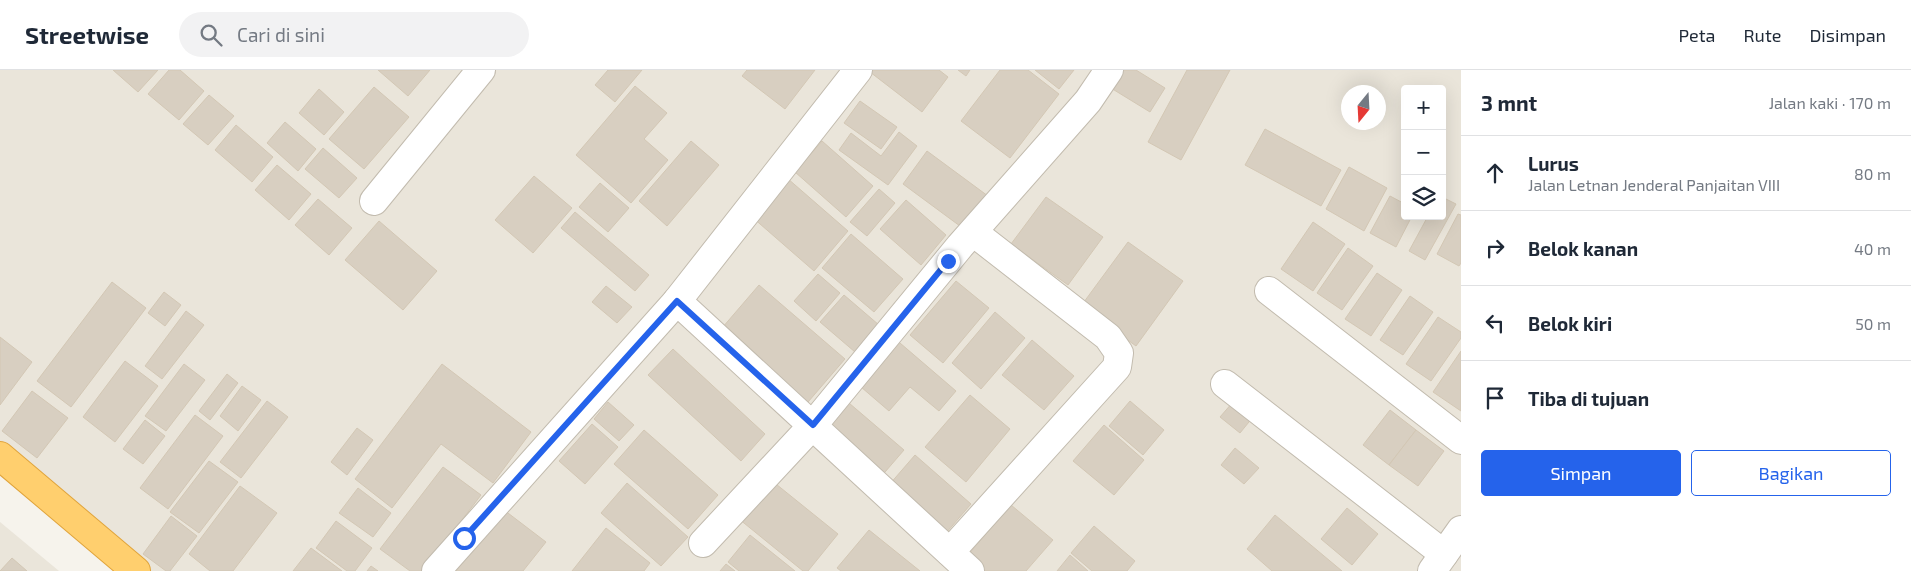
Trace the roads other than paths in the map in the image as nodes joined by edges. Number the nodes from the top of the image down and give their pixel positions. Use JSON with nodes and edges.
{"nodes":[{"id":1,"x":480,"y":70,"type":"edge"},
{"id":2,"x":858,"y":70,"type":"edge"},
{"id":3,"x":1109,"y":70,"type":"edge"},
{"id":4,"x":374,"y":201,"type":"dead end"},
{"id":5,"x":973,"y":232,"type":"junction"},
{"id":6,"x":1269,"y":291,"type":"dead end"},
{"id":7,"x":677,"y":301,"type":"junction"},
{"id":8,"x":1225,"y":384,"type":"dead end"},
{"id":9,"x":813,"y":425,"type":"junction"},
{"id":10,"x":1461,"y":440,"type":"edge"},
{"id":11,"x":0,"y":456,"type":"edge"},
{"id":12,"x":1461,"y":530,"type":"edge"},
{"id":13,"x":703,"y":543,"type":"dead end"},
{"id":14,"x":1438,"y":563,"type":"edge"},
{"id":15,"x":958,"y":564,"type":"edge"},
{"id":16,"x":136,"y":571,"type":"edge"},
{"id":17,"x":436,"y":571,"type":"edge"}],
"edges":[{"from":1,"to":4,"type":"street"},
{"from":2,"to":7,"type":"street"},
{"from":3,"to":5,"type":"street"},
{"from":5,"to":9,"type":"street"},
{"from":5,"to":15,"type":"street"},
{"from":6,"to":10,"type":"street"},
{"from":7,"to":9,"type":"street"},
{"from":7,"to":17,"type":"street"},
{"from":8,"to":14,"type":"street"},
{"from":9,"to":13,"type":"street"},
{"from":9,"to":15,"type":"street"},
{"from":11,"to":16,"type":"highway"},
{"from":12,"to":14,"type":"street"}]}
